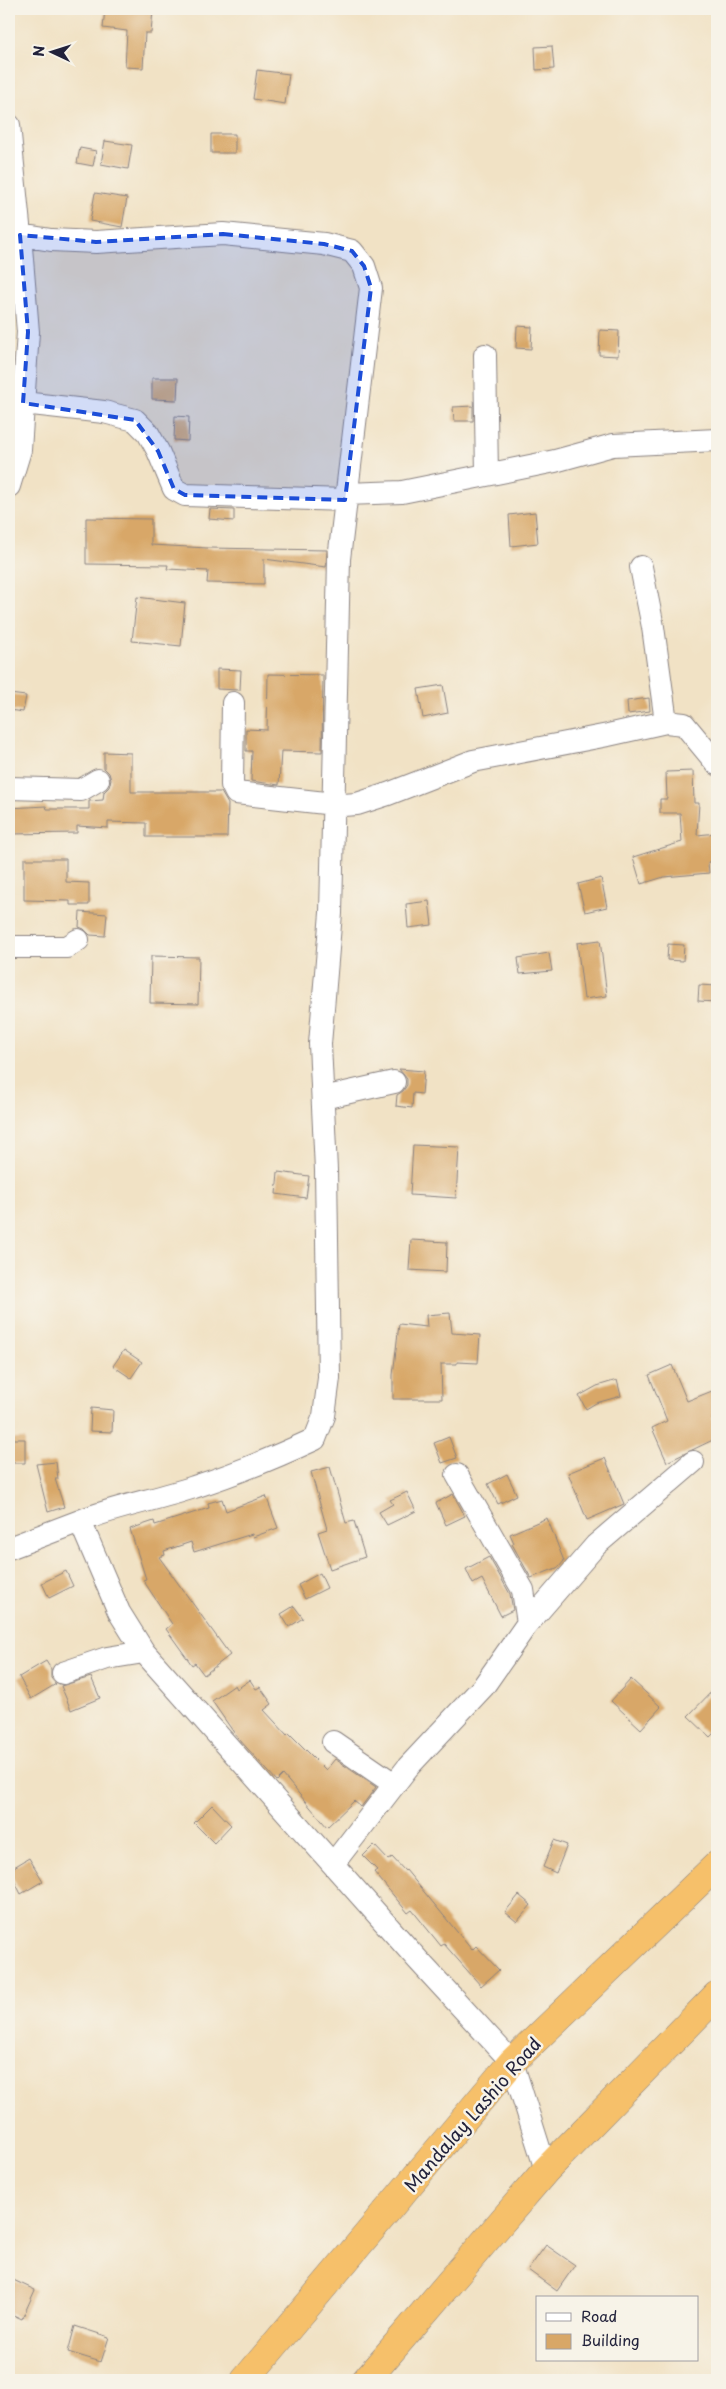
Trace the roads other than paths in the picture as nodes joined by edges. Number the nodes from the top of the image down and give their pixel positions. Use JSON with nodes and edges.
{"nodes":[{"id":1,"x":9,"y":125,"type":"edge"},
{"id":2,"x":20,"y":235,"type":"junction"},
{"id":3,"x":484,"y":355,"type":"dead end"},
{"id":4,"x":23,"y":403,"type":"junction"},
{"id":5,"x":717,"y":440,"type":"edge"},
{"id":6,"x":487,"y":474,"type":"junction"},
{"id":7,"x":9,"y":486,"type":"edge"},
{"id":8,"x":346,"y":497,"type":"junction"},
{"id":9,"x":641,"y":567,"type":"dead end"},
{"id":10,"x":233,"y":703,"type":"dead end"},
{"id":11,"x":666,"y":722,"type":"junction"},
{"id":12,"x":717,"y":764,"type":"edge"},
{"id":13,"x":98,"y":780,"type":"dead end"},
{"id":14,"x":9,"y":788,"type":"edge"},
{"id":15,"x":334,"y":802,"type":"junction"},
{"id":16,"x":78,"y":940,"type":"dead end"},
{"id":17,"x":9,"y":947,"type":"edge"},
{"id":18,"x":394,"y":1082,"type":"dead end"},
{"id":19,"x":322,"y":1098,"type":"junction"},
{"id":20,"x":692,"y":1462,"type":"dead end"},
{"id":21,"x":457,"y":1476,"type":"dead end"},
{"id":22,"x":80,"y":1521,"type":"junction"},
{"id":23,"x":9,"y":1548,"type":"edge"},
{"id":24,"x":528,"y":1623,"type":"junction"},
{"id":25,"x":144,"y":1652,"type":"junction"},
{"id":26,"x":63,"y":1673,"type":"dead end"},
{"id":27,"x":333,"y":1742,"type":"dead end"},
{"id":28,"x":394,"y":1784,"type":"junction"},
{"id":29,"x":333,"y":1864,"type":"junction"},
{"id":30,"x":717,"y":1865,"type":"edge"},
{"id":31,"x":717,"y":1995,"type":"edge"},
{"id":32,"x":512,"y":2062,"type":"junction"},
{"id":33,"x":546,"y":2170,"type":"junction"},
{"id":34,"x":245,"y":2380,"type":"edge"},
{"id":35,"x":366,"y":2380,"type":"edge"}],
"edges":[{"from":1,"to":2,"type":"street"},
{"from":2,"to":4,"type":"street"},
{"from":2,"to":8,"type":"street"},
{"from":3,"to":6,"type":"street"},
{"from":4,"to":7,"type":"street"},
{"from":4,"to":8,"type":"street"},
{"from":5,"to":6,"type":"street"},
{"from":6,"to":8,"type":"street"},
{"from":8,"to":15,"type":"street"},
{"from":9,"to":11,"type":"street"},
{"from":10,"to":15,"type":"street"},
{"from":11,"to":12,"type":"street"},
{"from":11,"to":15,"type":"street"},
{"from":13,"to":14,"type":"street"},
{"from":15,"to":19,"type":"street"},
{"from":16,"to":17,"type":"street"},
{"from":18,"to":19,"type":"street"},
{"from":19,"to":22,"type":"street"},
{"from":20,"to":24,"type":"street"},
{"from":21,"to":24,"type":"street"},
{"from":22,"to":23,"type":"street"},
{"from":22,"to":25,"type":"street"},
{"from":24,"to":28,"type":"street"},
{"from":25,"to":26,"type":"street"},
{"from":25,"to":29,"type":"street"},
{"from":27,"to":28,"type":"street"},
{"from":28,"to":29,"type":"street"},
{"from":29,"to":32,"type":"street"},
{"from":30,"to":32,"type":"highway","name":"Mandalay Lashio Road"},
{"from":31,"to":33,"type":"highway"},
{"from":32,"to":33,"type":"street"},
{"from":32,"to":34,"type":"highway","name":"Mandalay Lashio Road"},
{"from":33,"to":35,"type":"highway"}]}
